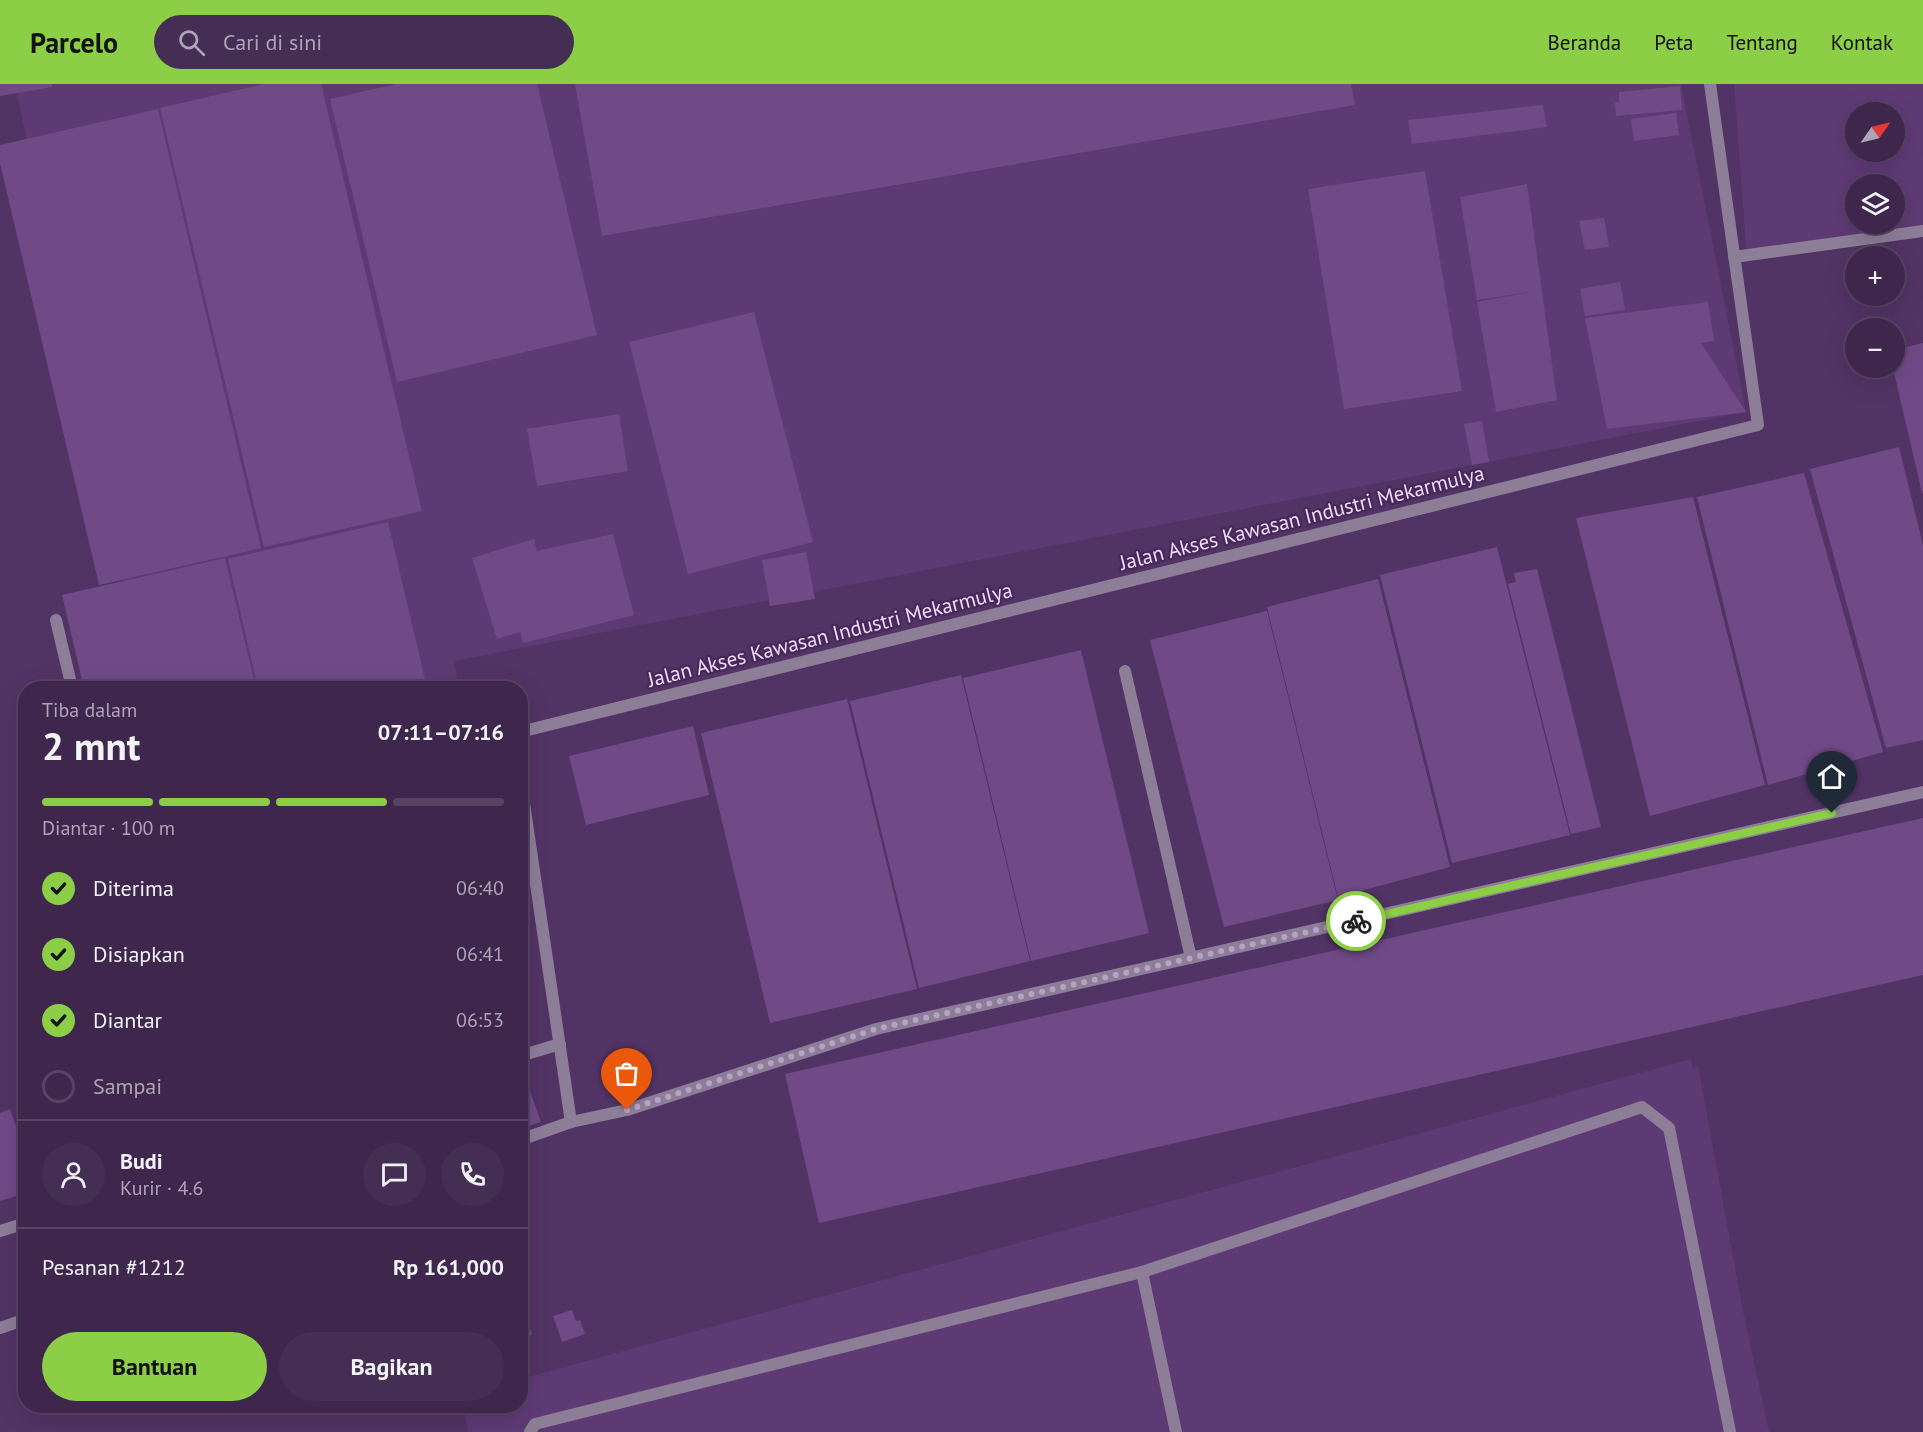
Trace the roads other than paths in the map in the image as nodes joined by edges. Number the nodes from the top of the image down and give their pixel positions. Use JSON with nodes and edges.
{"nodes":[{"id":1,"x":1710,"y":84,"type":"edge"},
{"id":2,"x":1923,"y":231,"type":"edge"},
{"id":3,"x":1734,"y":257,"type":"junction"},
{"id":4,"x":56,"y":620,"type":"dead end"},
{"id":5,"x":1125,"y":671,"type":"dead end"},
{"id":6,"x":70,"y":681,"type":"edge"},
{"id":7,"x":528,"y":730,"type":"edge"},
{"id":8,"x":1923,"y":792,"type":"edge"},
{"id":9,"x":528,"y":830,"type":"edge"},
{"id":10,"x":1191,"y":958,"type":"junction"},
{"id":11,"x":560,"y":1044,"type":"junction"},
{"id":12,"x":528,"y":1054,"type":"edge"},
{"id":13,"x":571,"y":1122,"type":"junction"},
{"id":14,"x":528,"y":1137,"type":"edge"},
{"id":15,"x":18,"y":1225,"type":"edge"},
{"id":16,"x":0,"y":1231,"type":"edge"},
{"id":17,"x":1142,"y":1272,"type":"junction"},
{"id":18,"x":18,"y":1322,"type":"edge"},
{"id":19,"x":0,"y":1328,"type":"edge"},
{"id":20,"x":530,"y":1432,"type":"edge"},
{"id":21,"x":1176,"y":1432,"type":"edge"},
{"id":22,"x":1730,"y":1432,"type":"edge"}],
"edges":[{"from":1,"to":3,"type":"street","name":"Jalan Akses Kawasan Industri Mekarmulya"},
{"from":2,"to":3,"type":"street"},
{"from":3,"to":7,"type":"street","name":"Jalan Akses Kawasan Industri Mekarmulya"},
{"from":4,"to":6,"type":"street"},
{"from":5,"to":10,"type":"street"},
{"from":8,"to":10,"type":"street"},
{"from":9,"to":11,"type":"street"},
{"from":10,"to":13,"type":"street"},
{"from":11,"to":12,"type":"street"},
{"from":11,"to":13,"type":"street"},
{"from":13,"to":14,"type":"street"},
{"from":15,"to":16,"type":"street"},
{"from":17,"to":20,"type":"street"},
{"from":17,"to":21,"type":"street"},
{"from":17,"to":22,"type":"street"},
{"from":18,"to":19,"type":"street"}]}
